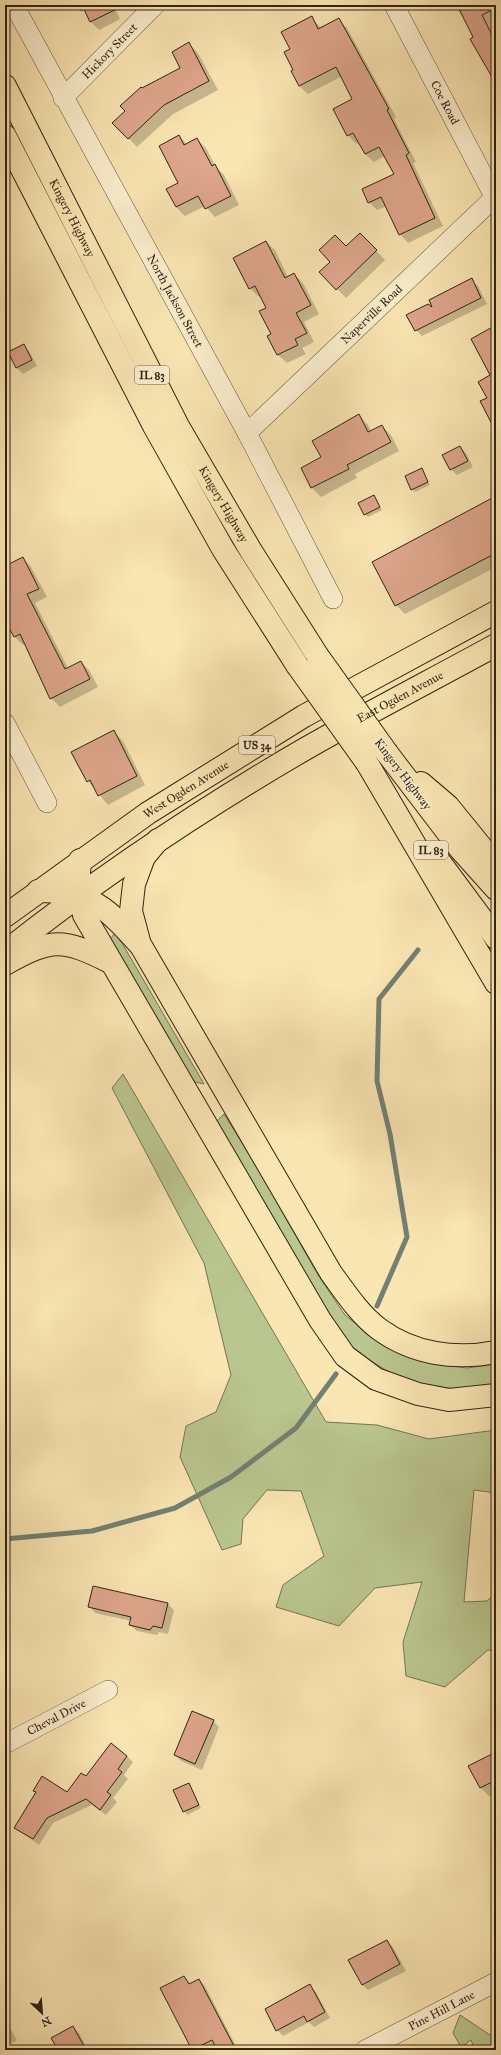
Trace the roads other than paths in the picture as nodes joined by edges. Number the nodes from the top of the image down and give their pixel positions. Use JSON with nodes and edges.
{"nodes":[{"id":1,"x":14,"y":5,"type":"edge"},
{"id":2,"x":155,"y":5,"type":"edge"},
{"id":3,"x":394,"y":5,"type":"edge"},
{"id":4,"x":5,"y":86,"type":"edge"},
{"id":5,"x":63,"y":98,"type":"junction"},
{"id":6,"x":5,"y":136,"type":"edge"},
{"id":7,"x":496,"y":198,"type":"edge"},
{"id":8,"x":247,"y":433,"type":"junction"},
{"id":9,"x":333,"y":599,"type":"dead end"},
{"id":10,"x":496,"y":612,"type":"edge"},
{"id":11,"x":496,"y":645,"type":"edge"},
{"id":12,"x":5,"y":723,"type":"edge"},
{"id":13,"x":387,"y":753,"type":"junction"},
{"id":14,"x":367,"y":763,"type":"junction"},
{"id":15,"x":47,"y":803,"type":"dead end"},
{"id":16,"x":158,"y":840,"type":"junction"},
{"id":17,"x":80,"y":860,"type":"junction"},
{"id":18,"x":496,"y":865,"type":"edge"},
{"id":19,"x":496,"y":889,"type":"edge"},
{"id":20,"x":38,"y":891,"type":"junction"},
{"id":21,"x":79,"y":896,"type":"junction"},
{"id":22,"x":5,"y":916,"type":"edge"},
{"id":23,"x":496,"y":938,"type":"edge"},
{"id":24,"x":141,"y":946,"type":"junction"},
{"id":25,"x":5,"y":952,"type":"edge"},
{"id":26,"x":110,"y":962,"type":"junction"},
{"id":27,"x":5,"y":964,"type":"edge"},
{"id":28,"x":496,"y":983,"type":"edge"},
{"id":29,"x":496,"y":1352,"type":"edge"},
{"id":30,"x":496,"y":1395,"type":"edge"},
{"id":31,"x":108,"y":1690,"type":"dead end"},
{"id":32,"x":5,"y":1744,"type":"edge"},
{"id":33,"x":496,"y":1982,"type":"edge"},
{"id":34,"x":365,"y":2050,"type":"edge"}],
"edges":[{"from":1,"to":5,"type":"street","name":"North Jackson Street"},
{"from":2,"to":5,"type":"street","name":"Hickory Street"},
{"from":3,"to":7,"type":"street","name":"Coe Road"},
{"from":4,"to":13,"type":"main road","name":"Kingery Highway","number":"IL 83","bridge":true},
{"from":5,"to":8,"type":"street","name":"North Jackson Street"},
{"from":6,"to":14,"type":"main road","name":"Kingery Highway","number":"IL 83","bridge":true},
{"from":7,"to":8,"type":"street","name":"Naperville Road"},
{"from":8,"to":9,"type":"street","name":"North Jackson Street"},
{"from":10,"to":17,"type":"main road","name":"West Ogden Avenue","number":"US 34"},
{"from":11,"to":16,"type":"main road","name":"East Ogden Avenue","number":"US 34"},
{"from":12,"to":15,"type":"street"},
{"from":13,"to":18,"type":"main road"},
{"from":13,"to":19,"type":"main road","name":"Kingery Highway","number":"IL 83"},
{"from":14,"to":23,"type":"main road","name":"Kingery Highway","number":"IL 83"},
{"from":14,"to":28,"type":"main road"},
{"from":16,"to":21,"type":"main road","number":"US 34"},
{"from":16,"to":24,"type":"main road"},
{"from":17,"to":20,"type":"main road","name":"West Ogden Avenue","number":"US 34"},
{"from":17,"to":21,"type":"main road"},
{"from":20,"to":21,"type":"main road"},
{"from":20,"to":22,"type":"main road","name":"West Ogden Avenue","number":"US 34"},
{"from":21,"to":24,"type":"main road"},
{"from":21,"to":25,"type":"main road","number":"US 34"},
{"from":21,"to":26,"type":"main road"},
{"from":24,"to":29,"type":"main road"},
{"from":26,"to":27,"type":"main road"},
{"from":26,"to":30,"type":"main road"},
{"from":31,"to":32,"type":"street","name":"Cheval Drive"},
{"from":33,"to":34,"type":"street","name":"Pine Hill Lane"}]}
